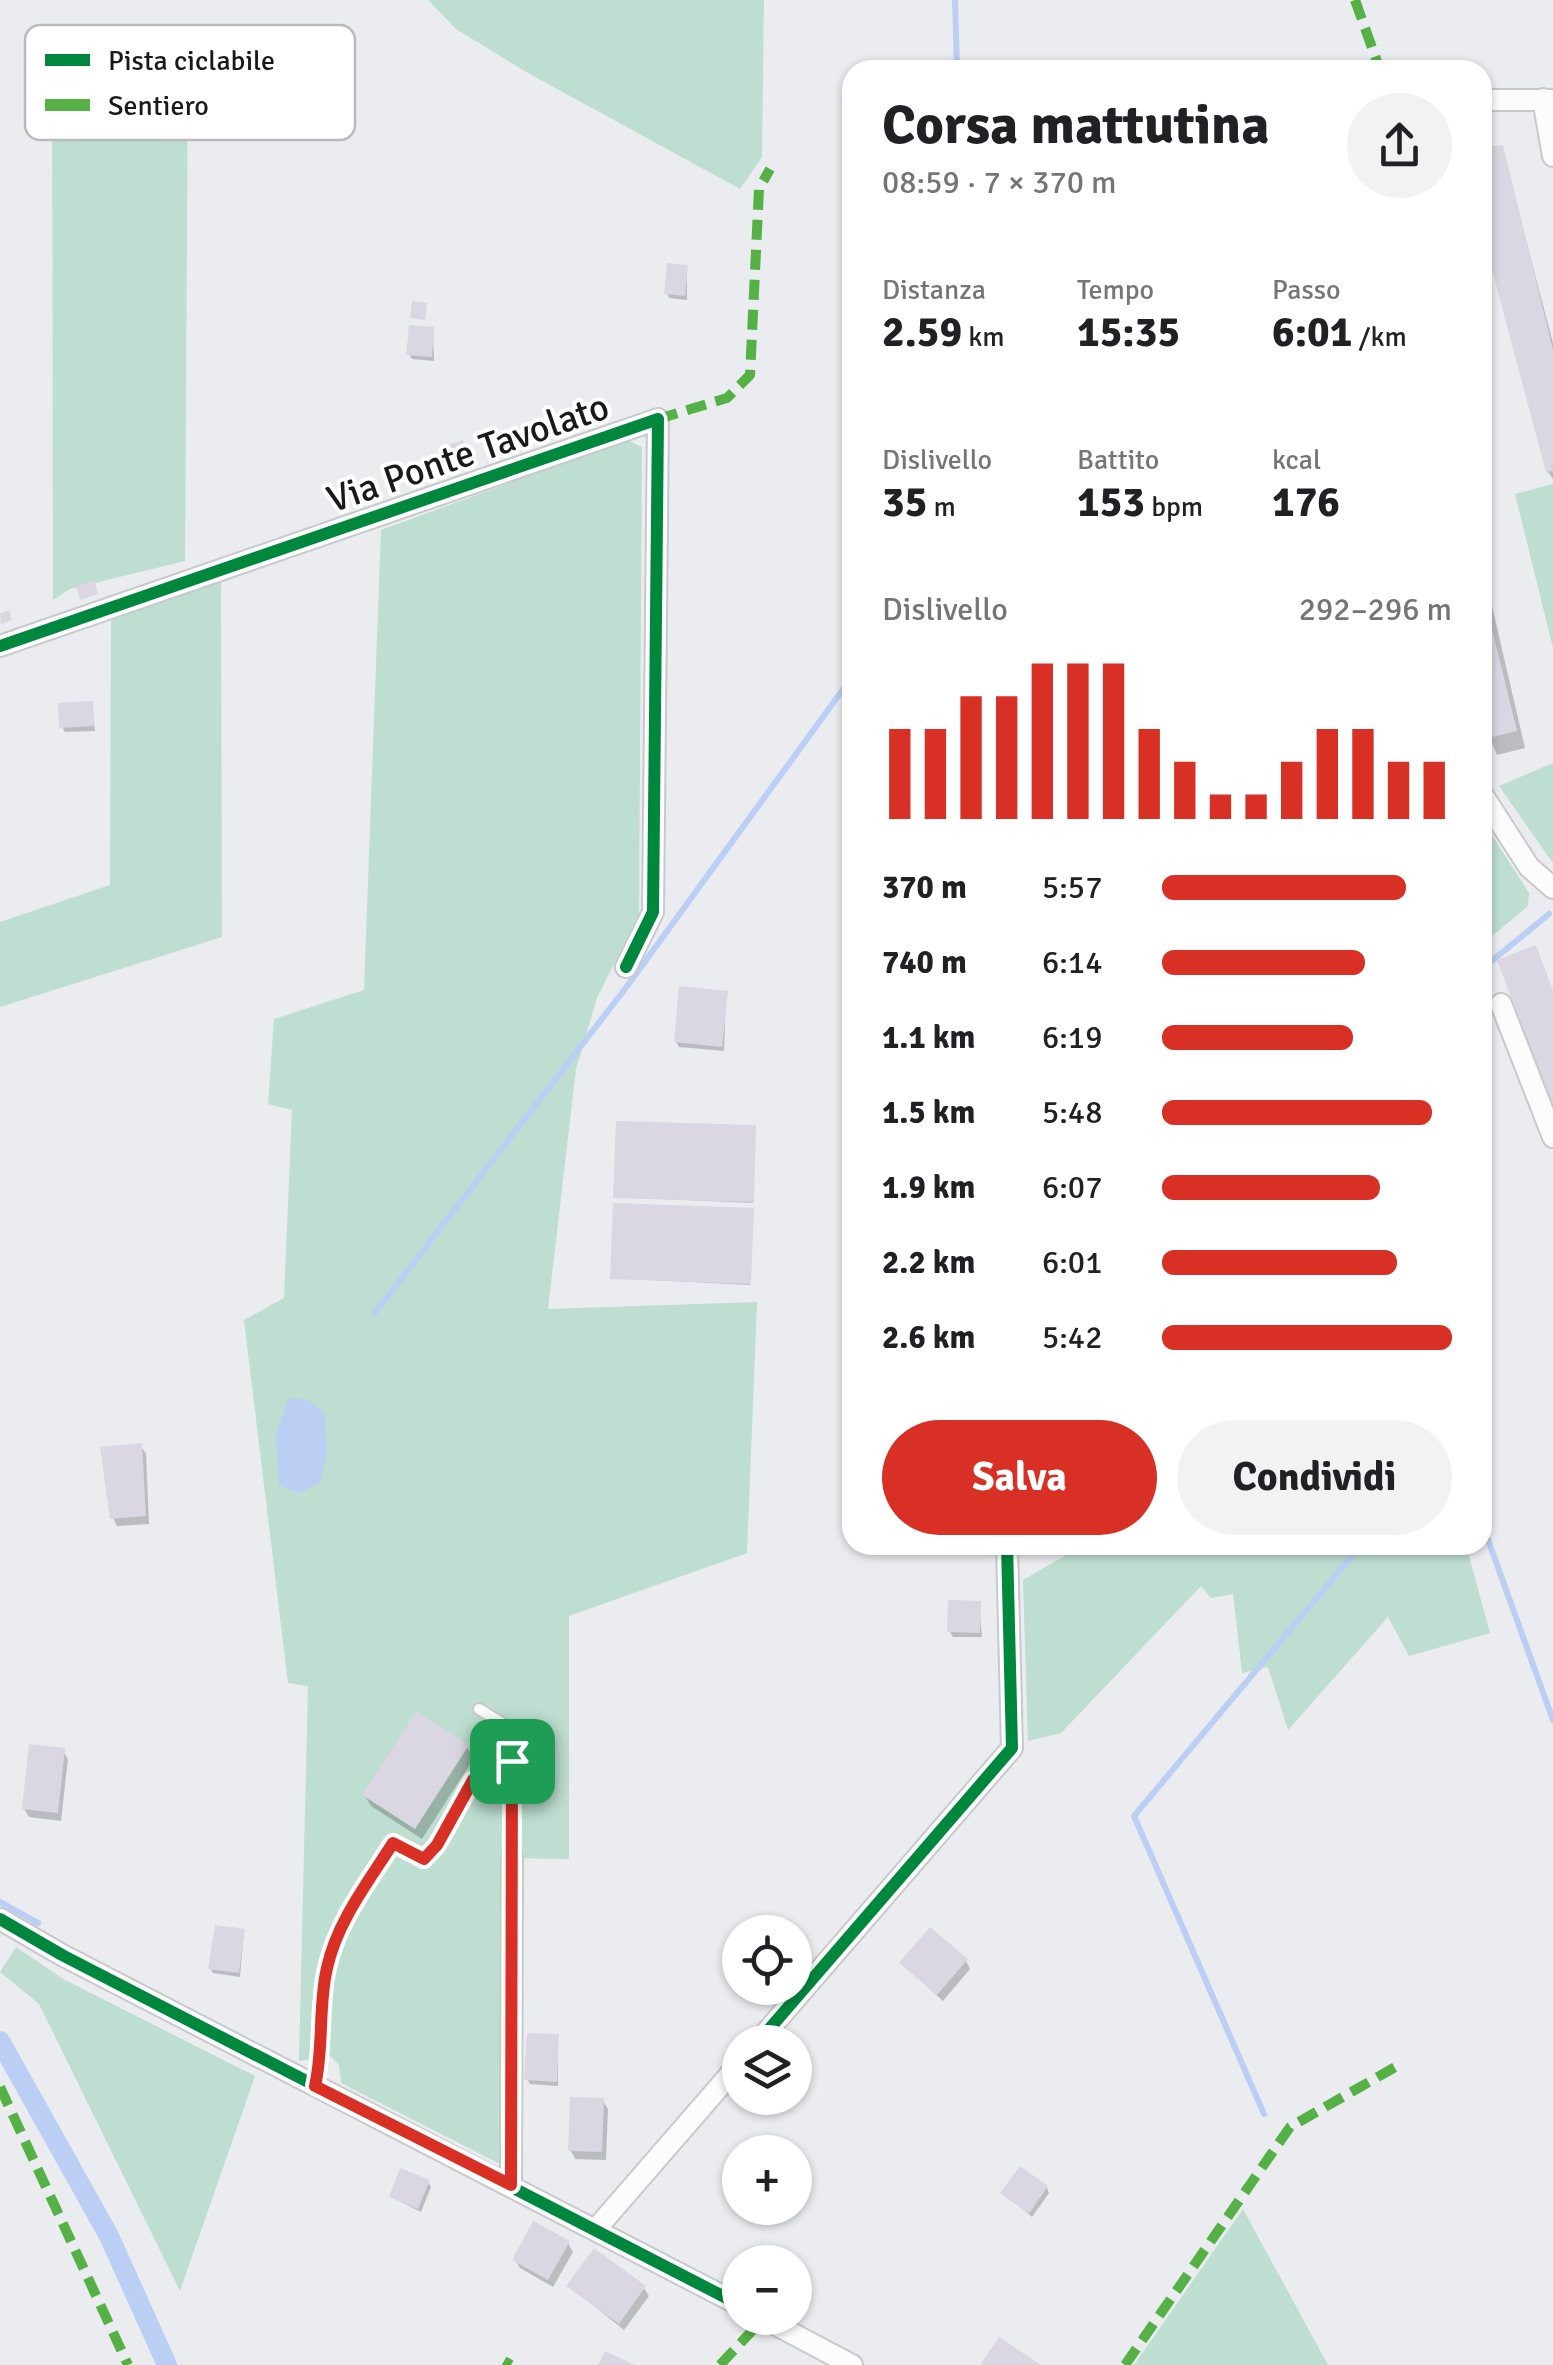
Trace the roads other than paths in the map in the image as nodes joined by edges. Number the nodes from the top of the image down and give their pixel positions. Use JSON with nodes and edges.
{"nodes":[{"id":1,"x":1492,"y":100,"type":"edge"},
{"id":2,"x":1548,"y":100,"type":"edge"},
{"id":3,"x":1553,"y":156,"type":"edge"},
{"id":4,"x":0,"y":646,"type":"edge"},
{"id":5,"x":1492,"y":810,"type":"edge"},
{"id":6,"x":1553,"y":888,"type":"edge"},
{"id":7,"x":626,"y":967,"type":"dead end"},
{"id":8,"x":1501,"y":1004,"type":"dead end"},
{"id":9,"x":1553,"y":1138,"type":"edge"},
{"id":10,"x":1007,"y":1555,"type":"edge"},
{"id":11,"x":479,"y":1709,"type":"dead end"},
{"id":12,"x":512,"y":1761,"type":"junction"},
{"id":13,"x":512,"y":1858,"type":"joint"},
{"id":14,"x":0,"y":1918,"type":"edge"},
{"id":15,"x":773,"y":2025,"type":"edge"},
{"id":16,"x":722,"y":2084,"type":"edge"},
{"id":17,"x":315,"y":2086,"type":"junction"},
{"id":18,"x":511,"y":2185,"type":"junction"},
{"id":19,"x":596,"y":2229,"type":"junction"},
{"id":20,"x":722,"y":2296,"type":"edge"},
{"id":21,"x":795,"y":2335,"type":"edge"},
{"id":22,"x":852,"y":2365,"type":"edge"}],
"edges":[{"from":1,"to":2,"type":"street"},
{"from":2,"to":3,"type":"street"},
{"from":4,"to":7,"type":"street","name":"Via Ponte Tavolato"},
{"from":5,"to":6,"type":"street"},
{"from":8,"to":9,"type":"street"},
{"from":10,"to":15,"type":"street"},
{"from":11,"to":12,"type":"lane"},
{"from":12,"to":13,"type":"lane"},
{"from":12,"to":17,"type":"lane"},
{"from":13,"to":18,"type":"street"},
{"from":14,"to":17,"type":"street"},
{"from":16,"to":19,"type":"street"},
{"from":17,"to":18,"type":"street"},
{"from":18,"to":19,"type":"street"},
{"from":19,"to":20,"type":"street"},
{"from":21,"to":22,"type":"street"}]}
